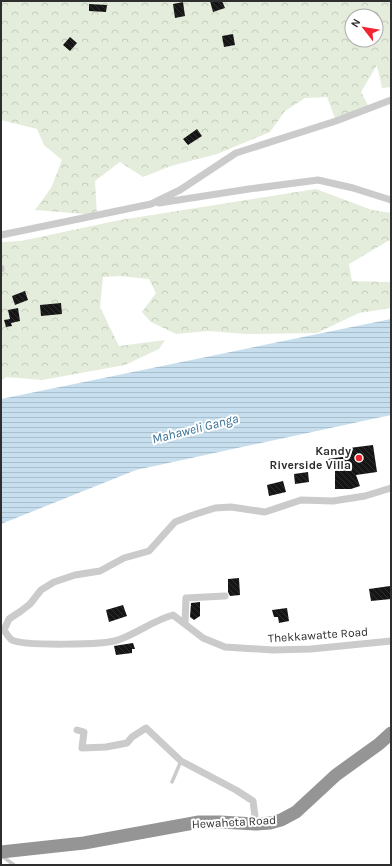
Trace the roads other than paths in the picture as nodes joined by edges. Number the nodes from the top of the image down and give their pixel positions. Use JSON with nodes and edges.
{"nodes":[{"id":1,"x":391,"y":100,"type":"edge"},
{"id":2,"x":391,"y":200,"type":"edge"},
{"id":3,"x":151,"y":204,"type":"junction"},
{"id":4,"x":1,"y":235,"type":"edge"},
{"id":5,"x":391,"y":488,"type":"edge"},
{"id":6,"x":225,"y":596,"type":"dead end"},
{"id":7,"x":185,"y":623,"type":"junction"},
{"id":8,"x":391,"y":641,"type":"edge"},
{"id":9,"x":77,"y":730,"type":"dead end"},
{"id":10,"x":391,"y":733,"type":"edge"},
{"id":11,"x":181,"y":761,"type":"junction"},
{"id":12,"x":172,"y":782,"type":"dead end"},
{"id":13,"x":256,"y":824,"type":"junction"},
{"id":14,"x":1,"y":852,"type":"edge"},
{"id":15,"x":1,"y":856,"type":"edge"},
{"id":16,"x":14,"y":865,"type":"edge"}],
"edges":[{"from":1,"to":3,"type":"street"},
{"from":2,"to":3,"type":"street"},
{"from":3,"to":4,"type":"street"},
{"from":5,"to":7,"type":"street","name":"Thekkawatte Road"},
{"from":6,"to":7,"type":"street"},
{"from":7,"to":8,"type":"street","name":"Thekkawatte Road"},
{"from":9,"to":11,"type":"street"},
{"from":10,"to":13,"type":"highway","name":"Hewaheta Road"},
{"from":11,"to":12,"type":"lane"},
{"from":11,"to":13,"type":"street"},
{"from":13,"to":14,"type":"highway","name":"Hewaheta Road"},
{"from":15,"to":16,"type":"lane"}]}
